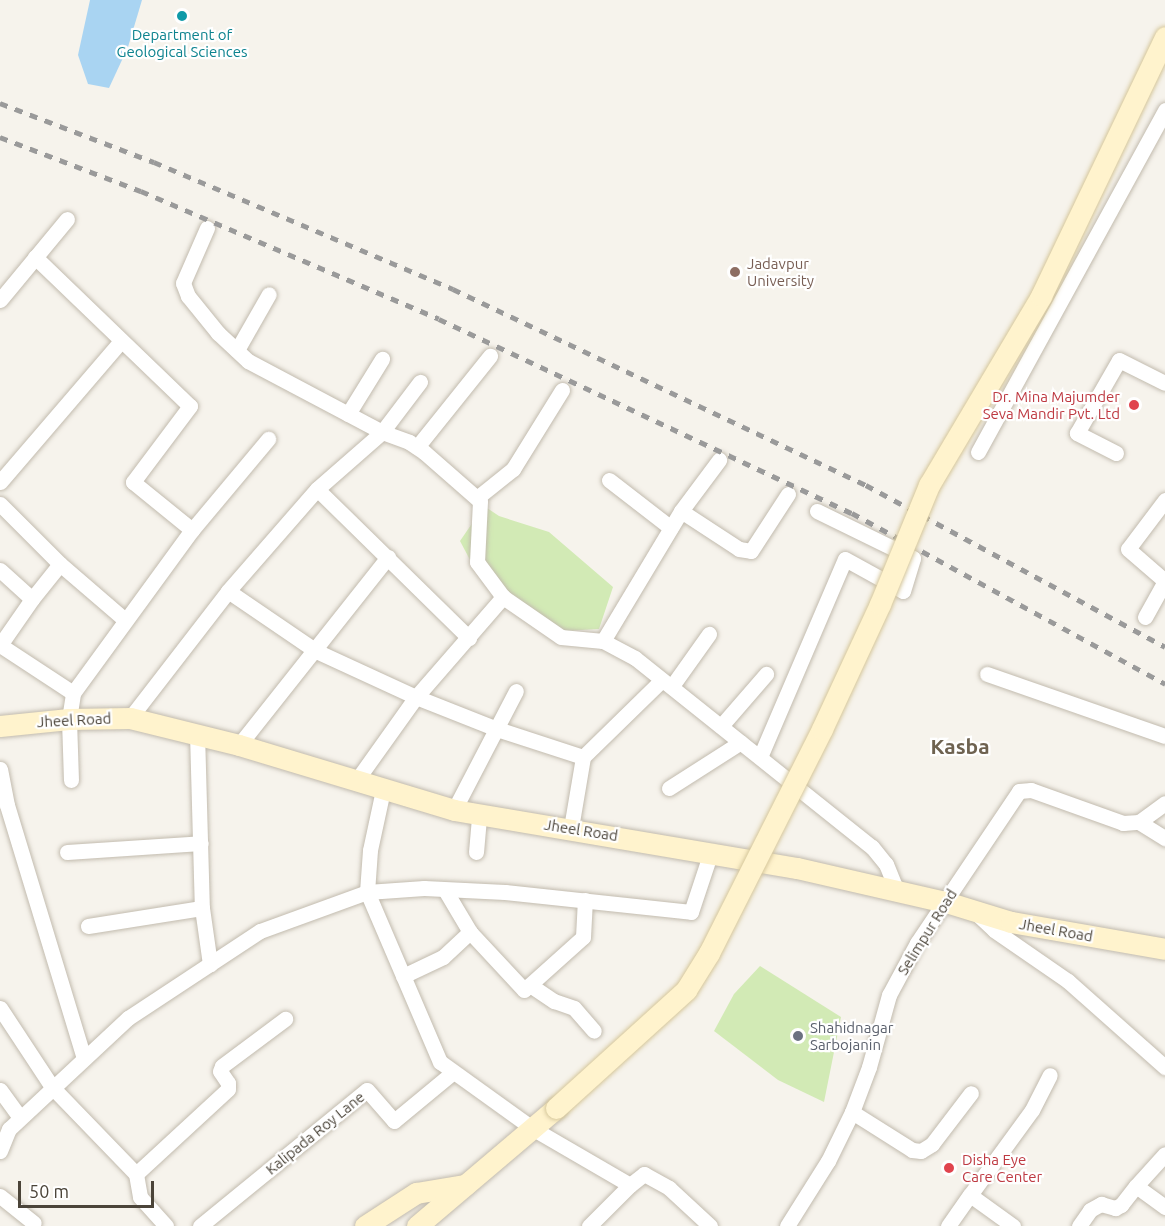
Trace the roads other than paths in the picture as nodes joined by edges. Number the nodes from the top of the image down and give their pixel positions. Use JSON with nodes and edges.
{"nodes":[{"id":1,"x":1165,"y":37,"type":"edge"},
{"id":2,"x":1165,"y":110,"type":"edge"},
{"id":3,"x":67,"y":219,"type":"dead end"},
{"id":4,"x":207,"y":228,"type":"dead end"},
{"id":5,"x":35,"y":257,"type":"junction"},
{"id":6,"x":269,"y":294,"type":"dead end"},
{"id":7,"x":0,"y":300,"type":"edge"},
{"id":8,"x":121,"y":341,"type":"junction"},
{"id":9,"x":237,"y":350,"type":"junction"},
{"id":10,"x":490,"y":356,"type":"dead end"},
{"id":11,"x":382,"y":359,"type":"dead end"},
{"id":12,"x":420,"y":382,"type":"dead end"},
{"id":13,"x":1165,"y":383,"type":"edge"},
{"id":14,"x":562,"y":390,"type":"dead end"},
{"id":15,"x":348,"y":414,"type":"junction"},
{"id":16,"x":382,"y":432,"type":"junction"},
{"id":17,"x":268,"y":439,"type":"dead end"},
{"id":18,"x":417,"y":447,"type":"junction"},
{"id":19,"x":978,"y":452,"type":"dead end"},
{"id":20,"x":1116,"y":453,"type":"dead end"},
{"id":21,"x":719,"y":460,"type":"dead end"},
{"id":22,"x":609,"y":480,"type":"dead end"},
{"id":23,"x":0,"y":482,"type":"edge"},
{"id":24,"x":317,"y":489,"type":"junction"},
{"id":25,"x":788,"y":494,"type":"dead end"},
{"id":26,"x":478,"y":497,"type":"junction"},
{"id":27,"x":1165,"y":500,"type":"edge"},
{"id":28,"x":0,"y":504,"type":"edge"},
{"id":29,"x":681,"y":511,"type":"junction"},
{"id":30,"x":817,"y":511,"type":"dead end"},
{"id":31,"x":671,"y":528,"type":"junction"},
{"id":32,"x":192,"y":531,"type":"junction"},
{"id":33,"x":388,"y":557,"type":"junction"},
{"id":34,"x":60,"y":564,"type":"junction"},
{"id":35,"x":0,"y":570,"type":"edge"},
{"id":36,"x":1165,"y":581,"type":"edge"},
{"id":37,"x":228,"y":591,"type":"junction"},
{"id":38,"x":503,"y":597,"type":"junction"},
{"id":39,"x":32,"y":599,"type":"junction"},
{"id":40,"x":1145,"y":616,"type":"dead end"},
{"id":41,"x":124,"y":620,"type":"junction"},
{"id":42,"x":709,"y":634,"type":"dead end"},
{"id":43,"x":469,"y":638,"type":"junction"},
{"id":44,"x":603,"y":641,"type":"junction"},
{"id":45,"x":316,"y":651,"type":"junction"},
{"id":46,"x":766,"y":674,"type":"dead end"},
{"id":47,"x":987,"y":674,"type":"dead end"},
{"id":48,"x":667,"y":683,"type":"junction"},
{"id":49,"x":516,"y":691,"type":"dead end"},
{"id":50,"x":73,"y":693,"type":"junction"},
{"id":51,"x":416,"y":697,"type":"junction"},
{"id":52,"x":130,"y":718,"type":"junction"},
{"id":53,"x":69,"y":719,"type":"junction"},
{"id":54,"x":0,"y":726,"type":"edge"},
{"id":55,"x":721,"y":726,"type":"junction"},
{"id":56,"x":497,"y":729,"type":"junction"},
{"id":57,"x":197,"y":733,"type":"junction"},
{"id":58,"x":1165,"y":736,"type":"edge"},
{"id":59,"x":741,"y":742,"type":"junction"},
{"id":60,"x":238,"y":745,"type":"junction"},
{"id":61,"x":583,"y":757,"type":"junction"},
{"id":62,"x":760,"y":758,"type":"junction"},
{"id":63,"x":0,"y":770,"type":"edge"},
{"id":64,"x":71,"y":780,"type":"dead end"},
{"id":65,"x":356,"y":781,"type":"junction"},
{"id":66,"x":669,"y":788,"type":"dead end"},
{"id":67,"x":384,"y":790,"type":"junction"},
{"id":68,"x":1165,"y":802,"type":"edge"},
{"id":69,"x":454,"y":810,"type":"junction"},
{"id":70,"x":479,"y":814,"type":"junction"},
{"id":71,"x":1139,"y":822,"type":"junction"},
{"id":72,"x":571,"y":828,"type":"junction"},
{"id":73,"x":1165,"y":838,"type":"edge"},
{"id":74,"x":201,"y":843,"type":"junction"},
{"id":75,"x":67,"y":852,"type":"dead end"},
{"id":76,"x":476,"y":852,"type":"dead end"},
{"id":77,"x":711,"y":852,"type":"junction"},
{"id":78,"x":896,"y":889,"type":"junction"},
{"id":79,"x":445,"y":890,"type":"junction"},
{"id":80,"x":367,"y":892,"type":"junction"},
{"id":81,"x":585,"y":900,"type":"junction"},
{"id":82,"x":946,"y":902,"type":"junction"},
{"id":83,"x":202,"y":908,"type":"junction"},
{"id":84,"x":975,"y":912,"type":"junction"},
{"id":85,"x":88,"y":926,"type":"dead end"},
{"id":86,"x":470,"y":932,"type":"junction"},
{"id":87,"x":1165,"y":949,"type":"edge"},
{"id":88,"x":210,"y":964,"type":"junction"},
{"id":89,"x":403,"y":976,"type":"junction"},
{"id":90,"x":530,"y":985,"type":"junction"},
{"id":91,"x":0,"y":1008,"type":"edge"},
{"id":92,"x":285,"y":1019,"type":"dead end"},
{"id":93,"x":594,"y":1031,"type":"dead end"},
{"id":94,"x":84,"y":1058,"type":"junction"},
{"id":95,"x":1165,"y":1067,"type":"edge"},
{"id":96,"x":452,"y":1073,"type":"junction"},
{"id":97,"x":1050,"y":1075,"type":"dead end"},
{"id":98,"x":52,"y":1087,"type":"junction"},
{"id":99,"x":0,"y":1090,"type":"edge"},
{"id":100,"x":971,"y":1093,"type":"dead end"},
{"id":101,"x":852,"y":1112,"type":"junction"},
{"id":102,"x":20,"y":1118,"type":"junction"},
{"id":103,"x":532,"y":1128,"type":"junction"},
{"id":104,"x":0,"y":1151,"type":"edge"},
{"id":105,"x":1165,"y":1154,"type":"edge"},
{"id":106,"x":136,"y":1174,"type":"junction"},
{"id":107,"x":465,"y":1185,"type":"junction"},
{"id":108,"x":630,"y":1185,"type":"junction"},
{"id":109,"x":1136,"y":1186,"type":"junction"},
{"id":110,"x":970,"y":1195,"type":"junction"},
{"id":111,"x":0,"y":1196,"type":"edge"},
{"id":112,"x":1165,"y":1207,"type":"edge"},
{"id":113,"x":34,"y":1223,"type":"dead end"},
{"id":114,"x":789,"y":1225,"type":"edge"},
{"id":115,"x":166,"y":1226,"type":"edge"},
{"id":116,"x":200,"y":1226,"type":"edge"},
{"id":117,"x":365,"y":1226,"type":"edge"},
{"id":118,"x":417,"y":1226,"type":"edge"},
{"id":119,"x":589,"y":1226,"type":"edge"},
{"id":120,"x":710,"y":1226,"type":"edge"},
{"id":121,"x":948,"y":1226,"type":"edge"},
{"id":122,"x":1013,"y":1226,"type":"edge"},
{"id":123,"x":1079,"y":1226,"type":"edge"}],
"edges":[{"from":1,"to":103,"type":"main road","bridge":true},
{"from":2,"to":19,"type":"street"},
{"from":3,"to":5,"type":"street"},
{"from":4,"to":9,"type":"street"},
{"from":5,"to":7,"type":"street"},
{"from":5,"to":8,"type":"street"},
{"from":6,"to":9,"type":"street"},
{"from":8,"to":23,"type":"street"},
{"from":8,"to":32,"type":"street"},
{"from":9,"to":15,"type":"street"},
{"from":10,"to":18,"type":"street"},
{"from":11,"to":15,"type":"street"},
{"from":12,"to":16,"type":"street"},
{"from":13,"to":20,"type":"street"},
{"from":14,"to":26,"type":"street"},
{"from":15,"to":16,"type":"street"},
{"from":16,"to":18,"type":"street"},
{"from":16,"to":24,"type":"street"},
{"from":17,"to":32,"type":"street"},
{"from":18,"to":26,"type":"street"},
{"from":21,"to":29,"type":"street"},
{"from":22,"to":31,"type":"street"},
{"from":24,"to":33,"type":"street"},
{"from":24,"to":37,"type":"street"},
{"from":25,"to":29,"type":"street"},
{"from":26,"to":38,"type":"street"},
{"from":27,"to":36,"type":"street"},
{"from":28,"to":34,"type":"street"},
{"from":29,"to":31,"type":"street"},
{"from":30,"to":62,"type":"street"},
{"from":31,"to":44,"type":"street"},
{"from":32,"to":41,"type":"street"},
{"from":33,"to":43,"type":"street"},
{"from":33,"to":45,"type":"street"},
{"from":34,"to":39,"type":"street"},
{"from":34,"to":41,"type":"street"},
{"from":35,"to":39,"type":"street"},
{"from":36,"to":40,"type":"street"},
{"from":37,"to":45,"type":"street"},
{"from":37,"to":52,"type":"street"},
{"from":38,"to":43,"type":"street"},
{"from":38,"to":44,"type":"street"},
{"from":39,"to":50,"type":"street"},
{"from":41,"to":50,"type":"street"},
{"from":42,"to":48,"type":"street"},
{"from":43,"to":51,"type":"street"},
{"from":44,"to":48,"type":"street"},
{"from":45,"to":51,"type":"street"},
{"from":45,"to":60,"type":"street"},
{"from":46,"to":55,"type":"street"},
{"from":47,"to":58,"type":"street"},
{"from":48,"to":55,"type":"street"},
{"from":48,"to":61,"type":"street"},
{"from":49,"to":56,"type":"street"},
{"from":50,"to":53,"type":"street"},
{"from":51,"to":56,"type":"street"},
{"from":51,"to":65,"type":"street"},
{"from":52,"to":53,"type":"main road","name":"Jheel Road"},
{"from":52,"to":57,"type":"main road","name":"Jheel Road"},
{"from":53,"to":54,"type":"main road","name":"Jheel Road"},
{"from":53,"to":64,"type":"street"},
{"from":55,"to":59,"type":"street"},
{"from":56,"to":61,"type":"street"},
{"from":56,"to":69,"type":"street"},
{"from":57,"to":60,"type":"main road","name":"Jheel Road"},
{"from":57,"to":74,"type":"street"},
{"from":59,"to":62,"type":"street"},
{"from":59,"to":66,"type":"street"},
{"from":60,"to":65,"type":"main road","name":"Jheel Road"},
{"from":61,"to":72,"type":"street"},
{"from":62,"to":78,"type":"street"},
{"from":63,"to":94,"type":"street"},
{"from":65,"to":67,"type":"main road","name":"Jheel Road"},
{"from":67,"to":69,"type":"main road","name":"Jheel Road"},
{"from":67,"to":80,"type":"street"},
{"from":68,"to":71,"type":"street"},
{"from":69,"to":70,"type":"main road","name":"Jheel Road"},
{"from":70,"to":72,"type":"main road","name":"Jheel Road"},
{"from":70,"to":76,"type":"street"},
{"from":71,"to":73,"type":"street"},
{"from":71,"to":82,"type":"street","name":"Selimpur Road"},
{"from":72,"to":77,"type":"main road","name":"Jheel Road"},
{"from":74,"to":75,"type":"street"},
{"from":74,"to":83,"type":"street"},
{"from":77,"to":78,"type":"main road","name":"Jheel Road"},
{"from":77,"to":81,"type":"street"},
{"from":78,"to":82,"type":"main road","name":"Jheel Road"},
{"from":79,"to":80,"type":"street"},
{"from":79,"to":81,"type":"street"},
{"from":79,"to":86,"type":"street"},
{"from":80,"to":88,"type":"street"},
{"from":80,"to":89,"type":"street"},
{"from":81,"to":90,"type":"street"},
{"from":82,"to":84,"type":"main road","name":"Jheel Road"},
{"from":82,"to":101,"type":"street","name":"Selimpur Road"},
{"from":83,"to":85,"type":"street"},
{"from":83,"to":88,"type":"street"},
{"from":84,"to":87,"type":"main road","name":"Jheel Road"},
{"from":84,"to":95,"type":"street"},
{"from":86,"to":89,"type":"street"},
{"from":86,"to":90,"type":"street"},
{"from":88,"to":94,"type":"street"},
{"from":89,"to":96,"type":"street"},
{"from":90,"to":93,"type":"street"},
{"from":91,"to":98,"type":"street"},
{"from":92,"to":106,"type":"street"},
{"from":94,"to":98,"type":"street"},
{"from":96,"to":103,"type":"street"},
{"from":96,"to":116,"type":"street","name":"Kalipada Roy Lane"},
{"from":97,"to":110,"type":"street"},
{"from":98,"to":102,"type":"street"},
{"from":98,"to":106,"type":"street"},
{"from":99,"to":102,"type":"street"},
{"from":100,"to":101,"type":"street"},
{"from":101,"to":114,"type":"street","name":"Selimpur Road"},
{"from":102,"to":104,"type":"street"},
{"from":103,"to":107,"type":"main road"},
{"from":103,"to":108,"type":"street"},
{"from":105,"to":109,"type":"street"},
{"from":106,"to":115,"type":"street"},
{"from":107,"to":117,"type":"main road"},
{"from":107,"to":118,"type":"main road"},
{"from":108,"to":119,"type":"street"},
{"from":108,"to":120,"type":"street"},
{"from":109,"to":112,"type":"street"},
{"from":109,"to":123,"type":"street"},
{"from":110,"to":121,"type":"street"},
{"from":110,"to":122,"type":"street"},
{"from":111,"to":113,"type":"street"}]}
